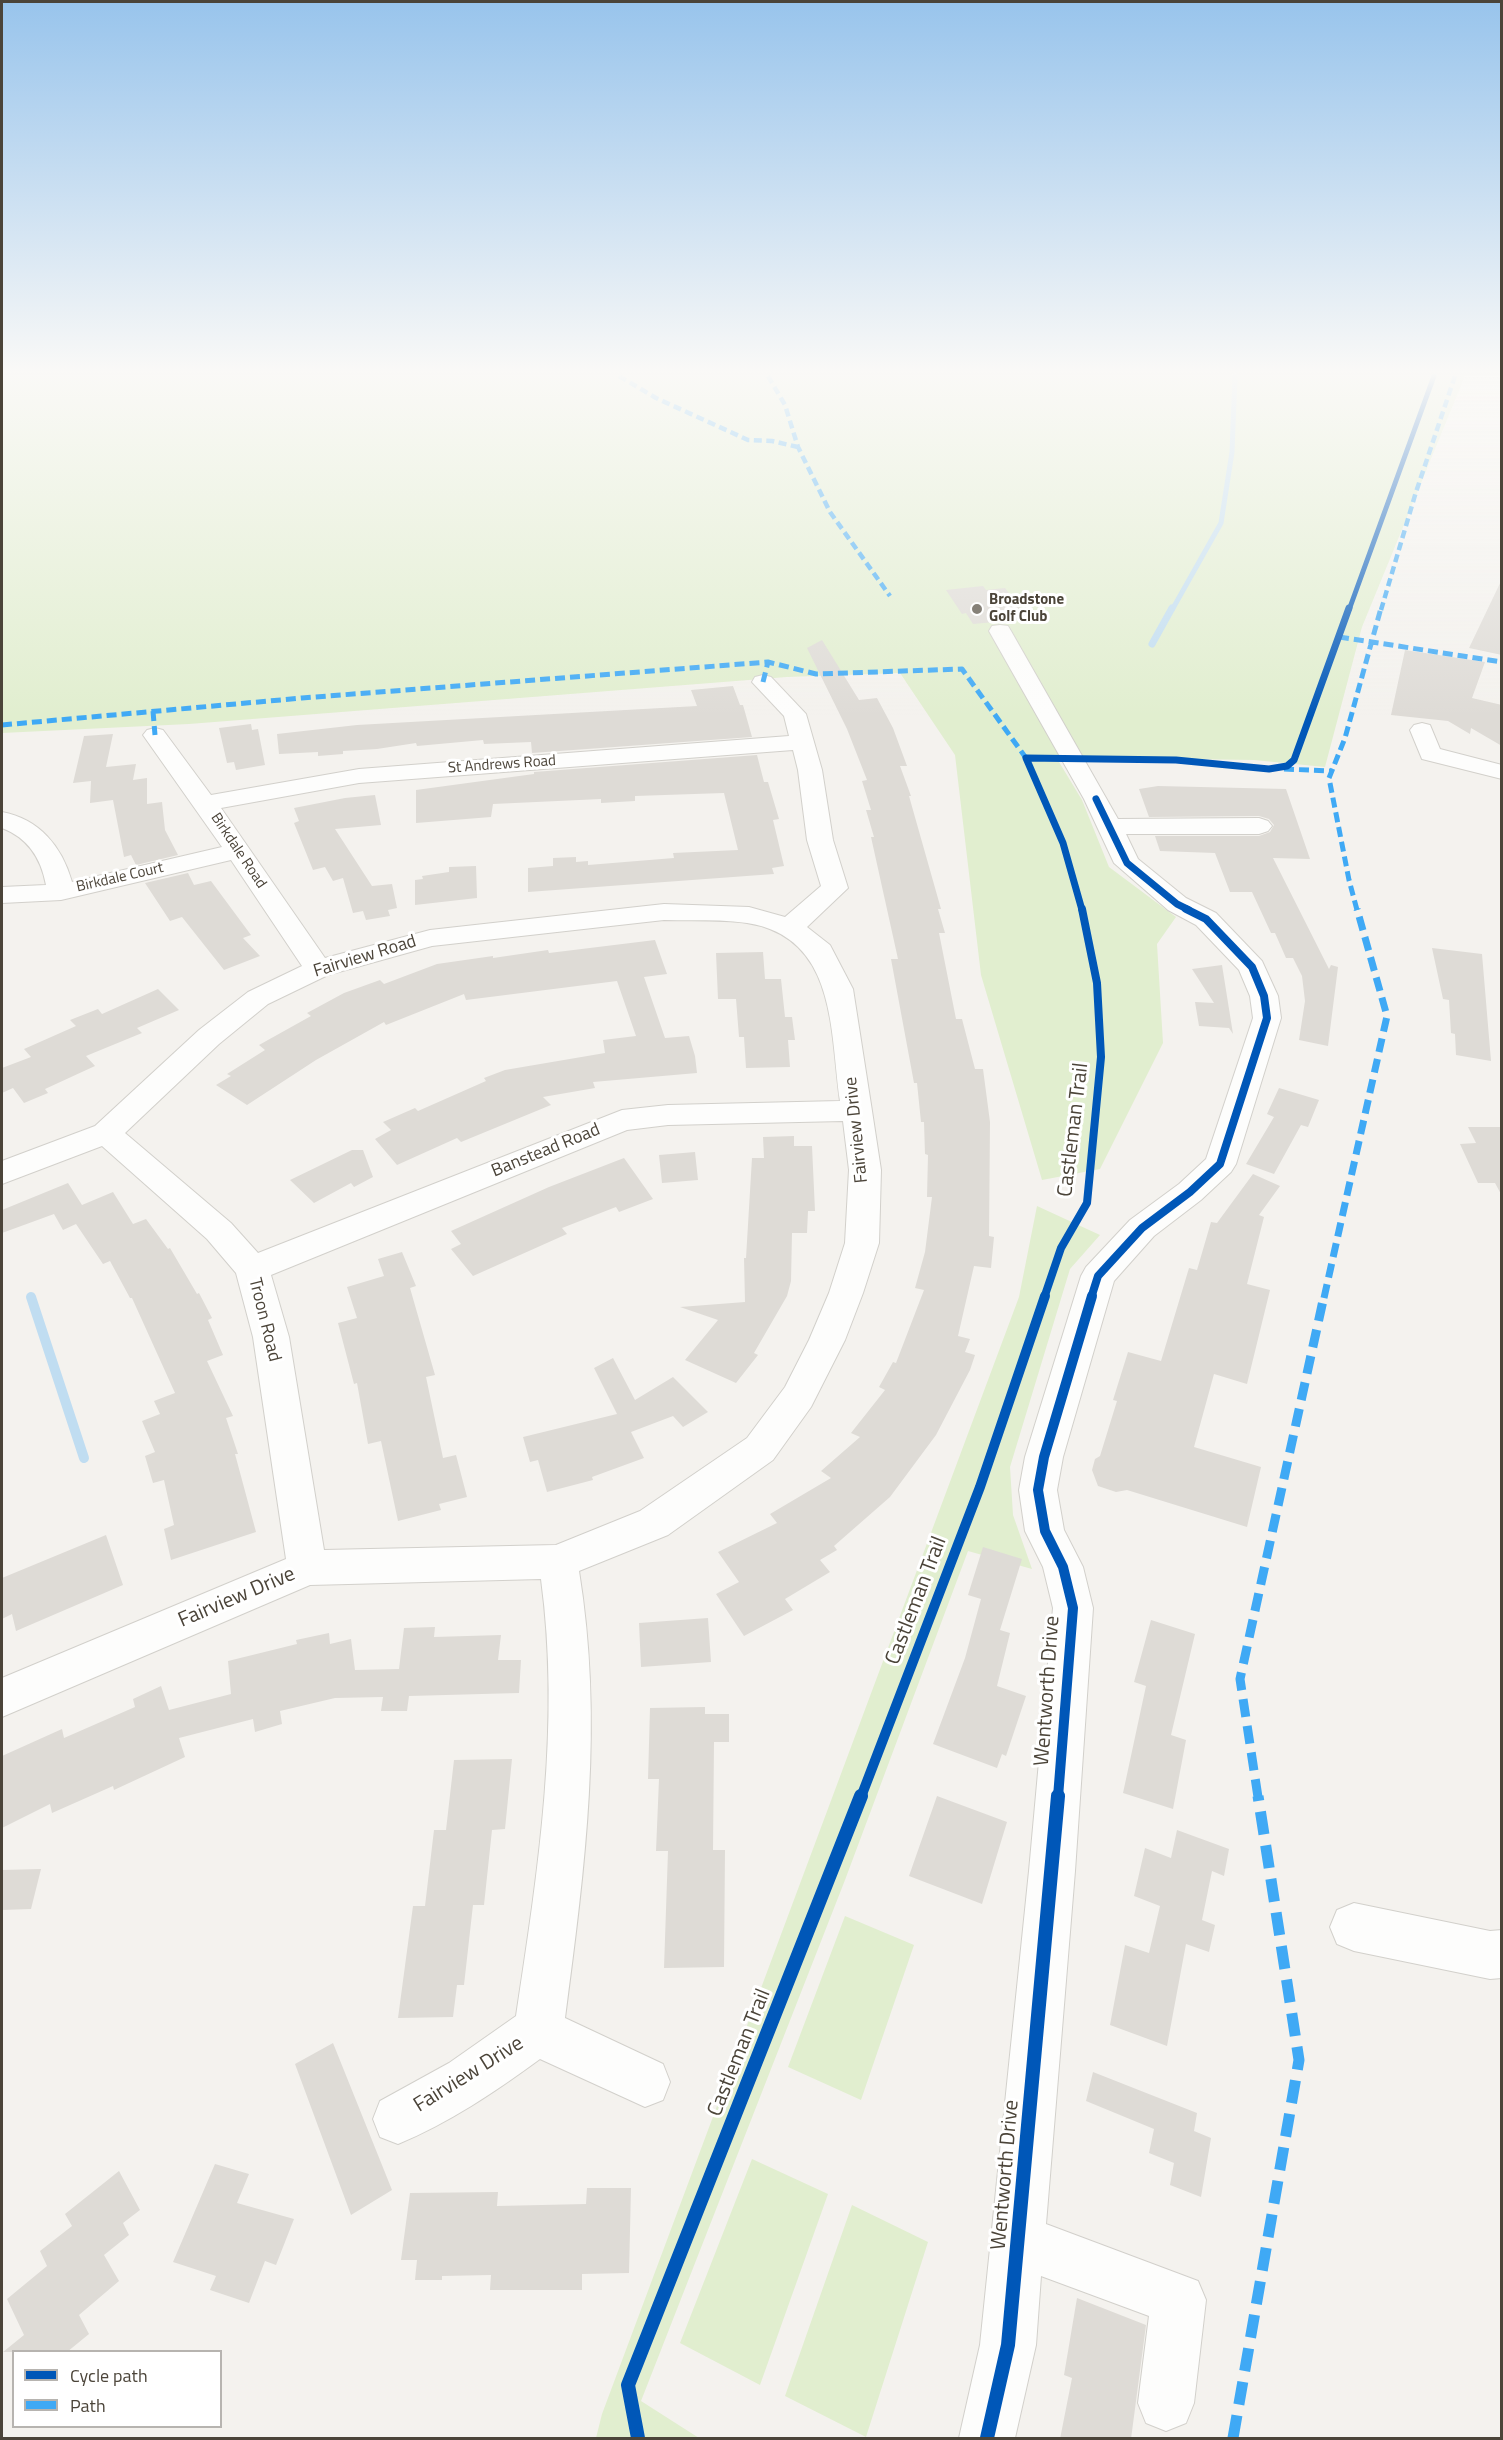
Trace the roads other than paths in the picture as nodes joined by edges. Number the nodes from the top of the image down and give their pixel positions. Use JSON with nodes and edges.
{"nodes":[{"id":1,"x":1000,"y":631,"type":"dead end"},
{"id":2,"x":763,"y":682,"type":"dead end"},
{"id":3,"x":1422,"y":730,"type":"dead end"},
{"id":4,"x":155,"y":735,"type":"dead end"},
{"id":5,"x":801,"y":742,"type":"junction"},
{"id":6,"x":1502,"y":772,"type":"edge"},
{"id":7,"x":205,"y":803,"type":"junction"},
{"id":8,"x":1102,"y":813,"type":"junction"},
{"id":9,"x":2,"y":819,"type":"edge"},
{"id":10,"x":1259,"y":826,"type":"dead end"},
{"id":11,"x":236,"y":851,"type":"junction"},
{"id":12,"x":62,"y":892,"type":"junction"},
{"id":13,"x":2,"y":895,"type":"edge"},
{"id":14,"x":790,"y":927,"type":"junction"},
{"id":15,"x":318,"y":969,"type":"junction"},
{"id":16,"x":856,"y":1111,"type":"junction"},
{"id":17,"x":106,"y":1133,"type":"junction"},
{"id":18,"x":2,"y":1173,"type":"edge"},
{"id":19,"x":252,"y":1269,"type":"junction"},
{"id":20,"x":558,"y":1562,"type":"junction"},
{"id":21,"x":307,"y":1568,"type":"junction"},
{"id":22,"x":2,"y":1698,"type":"edge"},
{"id":23,"x":1353,"y":1927,"type":"dead end"},
{"id":24,"x":1502,"y":1954,"type":"edge"},
{"id":25,"x":539,"y":2030,"type":"junction"},
{"id":26,"x":645,"y":2082,"type":"dead end"},
{"id":27,"x":398,"y":2119,"type":"dead end"},
{"id":28,"x":1018,"y":2241,"type":"junction"},
{"id":29,"x":1166,"y":2403,"type":"dead end"},
{"id":30,"x":987,"y":2439,"type":"edge"}],
"edges":[{"from":1,"to":8,"type":"street","name":"Wentworth Drive"},
{"from":2,"to":5,"type":"street"},
{"from":3,"to":6,"type":"street"},
{"from":4,"to":7,"type":"street","name":"Birkdale Road"},
{"from":5,"to":7,"type":"street","name":"St Andrews Road"},
{"from":5,"to":14,"type":"street"},
{"from":7,"to":11,"type":"street","name":"Birkdale Road"},
{"from":8,"to":10,"type":"street"},
{"from":8,"to":28,"type":"street","name":"Wentworth Drive"},
{"from":9,"to":12,"type":"street"},
{"from":11,"to":12,"type":"street","name":"Birkdale Court"},
{"from":11,"to":15,"type":"street","name":"Birkdale Road"},
{"from":12,"to":13,"type":"street","name":"Birkdale Court"},
{"from":14,"to":15,"type":"street","name":"Fairview Road"},
{"from":14,"to":16,"type":"street","name":"Fairview Drive"},
{"from":15,"to":17,"type":"street","name":"Fairview Road"},
{"from":16,"to":19,"type":"street","name":"Banstead Road"},
{"from":16,"to":20,"type":"street","name":"Fairview Drive"},
{"from":17,"to":18,"type":"street","name":"Fairview Road"},
{"from":17,"to":19,"type":"street","name":"Troon Road"},
{"from":19,"to":21,"type":"street","name":"Troon Road"},
{"from":20,"to":21,"type":"street","name":"Fairview Drive"},
{"from":20,"to":25,"type":"street","name":"Fairview Drive"},
{"from":21,"to":22,"type":"street","name":"Fairview Drive"},
{"from":23,"to":24,"type":"street"},
{"from":25,"to":26,"type":"street","name":"Fairview Drive"},
{"from":25,"to":27,"type":"street","name":"Fairview Drive"},
{"from":28,"to":29,"type":"street"},
{"from":28,"to":30,"type":"street","name":"Wentworth Drive"}]}
